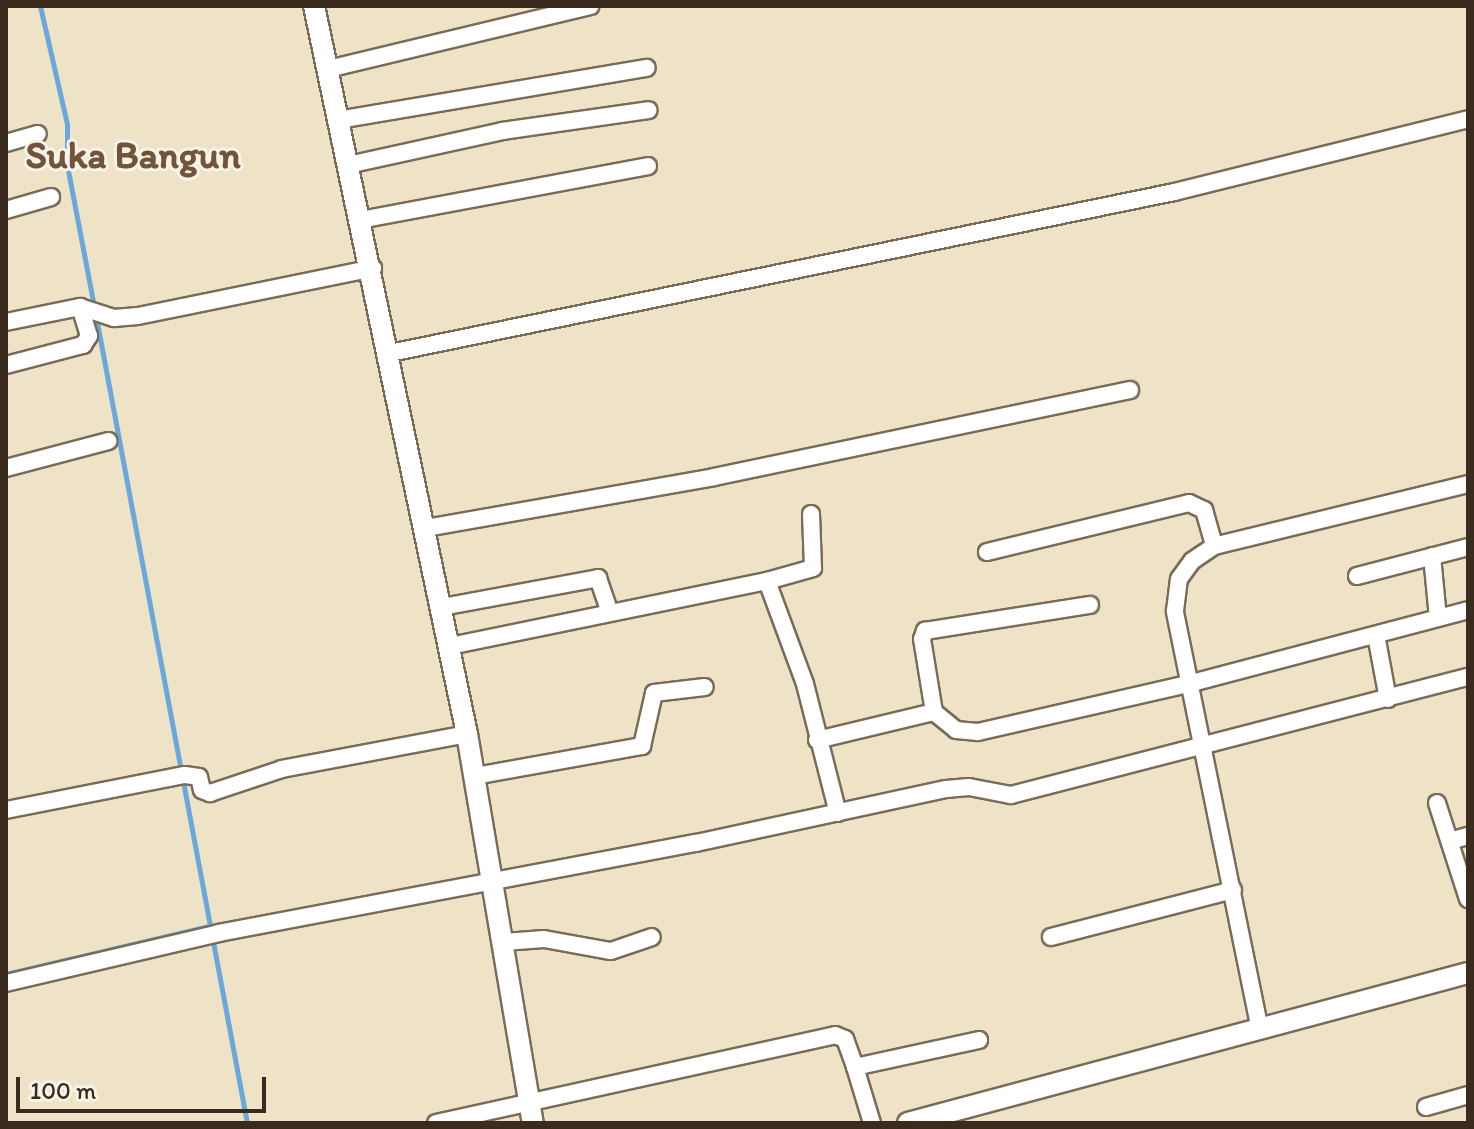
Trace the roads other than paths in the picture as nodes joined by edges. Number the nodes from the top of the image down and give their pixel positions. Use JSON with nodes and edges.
{"nodes":[{"id":1,"x":314,"y":6,"type":"edge"},
{"id":2,"x":591,"y":6,"type":"edge"},
{"id":3,"x":647,"y":68,"type":"dead end"},
{"id":4,"x":328,"y":69,"type":"junction"},
{"id":5,"x":649,"y":110,"type":"dead end"},
{"id":6,"x":1468,"y":119,"type":"edge"},
{"id":7,"x":338,"y":120,"type":"junction"},
{"id":8,"x":38,"y":134,"type":"dead end"},
{"id":9,"x":6,"y":143,"type":"edge"},
{"id":10,"x":348,"y":165,"type":"junction"},
{"id":11,"x":648,"y":166,"type":"dead end"},
{"id":12,"x":51,"y":197,"type":"dead end"},
{"id":13,"x":6,"y":210,"type":"edge"},
{"id":14,"x":360,"y":220,"type":"junction"},
{"id":15,"x":373,"y":268,"type":"junction"},
{"id":16,"x":82,"y":307,"type":"junction"},
{"id":17,"x":6,"y":322,"type":"edge"},
{"id":18,"x":390,"y":353,"type":"junction"},
{"id":19,"x":6,"y":365,"type":"edge"},
{"id":20,"x":1130,"y":390,"type":"dead end"},
{"id":21,"x":108,"y":441,"type":"dead end"},
{"id":22,"x":6,"y":468,"type":"edge"},
{"id":23,"x":1468,"y":484,"type":"edge"},
{"id":24,"x":811,"y":514,"type":"dead end"},
{"id":25,"x":426,"y":528,"type":"junction"},
{"id":26,"x":1214,"y":546,"type":"junction"},
{"id":27,"x":1468,"y":547,"type":"edge"},
{"id":28,"x":987,"y":552,"type":"dead end"},
{"id":29,"x":1432,"y":556,"type":"junction"},
{"id":30,"x":1357,"y":576,"type":"dead end"},
{"id":31,"x":767,"y":581,"type":"junction"},
{"id":32,"x":1090,"y":605,"type":"dead end"},
{"id":33,"x":442,"y":607,"type":"junction"},
{"id":34,"x":1468,"y":610,"type":"edge"},
{"id":35,"x":610,"y":613,"type":"junction"},
{"id":36,"x":1438,"y":618,"type":"junction"},
{"id":37,"x":1376,"y":635,"type":"junction"},
{"id":38,"x":450,"y":646,"type":"junction"},
{"id":39,"x":1468,"y":677,"type":"edge"},
{"id":40,"x":1192,"y":683,"type":"junction"},
{"id":41,"x":705,"y":687,"type":"dead end"},
{"id":42,"x":1388,"y":699,"type":"junction"},
{"id":43,"x":934,"y":712,"type":"junction"},
{"id":44,"x":467,"y":734,"type":"junction"},
{"id":45,"x":817,"y":740,"type":"junction"},
{"id":46,"x":1204,"y":746,"type":"junction"},
{"id":47,"x":475,"y":776,"type":"junction"},
{"id":48,"x":1437,"y":803,"type":"dead end"},
{"id":49,"x":6,"y":810,"type":"edge"},
{"id":50,"x":838,"y":813,"type":"junction"},
{"id":51,"x":1468,"y":836,"type":"edge"},
{"id":52,"x":1450,"y":841,"type":"junction"},
{"id":53,"x":493,"y":878,"type":"junction"},
{"id":54,"x":1233,"y":890,"type":"junction"},
{"id":55,"x":1468,"y":899,"type":"edge"},
{"id":56,"x":652,"y":937,"type":"dead end"},
{"id":57,"x":1051,"y":937,"type":"dead end"},
{"id":58,"x":504,"y":942,"type":"junction"},
{"id":59,"x":1468,"y":973,"type":"edge"},
{"id":60,"x":6,"y":983,"type":"edge"},
{"id":61,"x":1260,"y":1030,"type":"junction"},
{"id":62,"x":979,"y":1040,"type":"dead end"},
{"id":63,"x":855,"y":1067,"type":"junction"},
{"id":64,"x":1468,"y":1095,"type":"edge"},
{"id":65,"x":1426,"y":1107,"type":"dead end"},
{"id":66,"x":531,"y":1113,"type":"edge"},
{"id":67,"x":436,"y":1123,"type":"edge"},
{"id":68,"x":872,"y":1123,"type":"edge"},
{"id":69,"x":908,"y":1123,"type":"edge"}],
"edges":[{"from":1,"to":4,"type":"street"},
{"from":2,"to":4,"type":"street"},
{"from":3,"to":7,"type":"street"},
{"from":4,"to":7,"type":"street"},
{"from":5,"to":10,"type":"street"},
{"from":6,"to":18,"type":"street"},
{"from":7,"to":10,"type":"street"},
{"from":8,"to":9,"type":"street"},
{"from":10,"to":14,"type":"street"},
{"from":11,"to":14,"type":"street"},
{"from":12,"to":13,"type":"street"},
{"from":14,"to":15,"type":"street"},
{"from":15,"to":16,"type":"street"},
{"from":15,"to":18,"type":"street"},
{"from":16,"to":17,"type":"street"},
{"from":16,"to":19,"type":"street"},
{"from":18,"to":25,"type":"street"},
{"from":20,"to":25,"type":"street"},
{"from":21,"to":22,"type":"street"},
{"from":23,"to":26,"type":"street"},
{"from":24,"to":31,"type":"street"},
{"from":25,"to":33,"type":"street"},
{"from":26,"to":28,"type":"street"},
{"from":26,"to":40,"type":"street"},
{"from":27,"to":29,"type":"street"},
{"from":29,"to":30,"type":"street"},
{"from":29,"to":36,"type":"street"},
{"from":31,"to":35,"type":"street"},
{"from":31,"to":45,"type":"street"},
{"from":32,"to":43,"type":"street"},
{"from":33,"to":35,"type":"street"},
{"from":33,"to":38,"type":"street"},
{"from":34,"to":36,"type":"street"},
{"from":35,"to":38,"type":"street"},
{"from":36,"to":37,"type":"street"},
{"from":37,"to":40,"type":"street"},
{"from":37,"to":42,"type":"street"},
{"from":38,"to":44,"type":"street"},
{"from":39,"to":42,"type":"street"},
{"from":40,"to":43,"type":"street"},
{"from":40,"to":46,"type":"street"},
{"from":41,"to":47,"type":"street"},
{"from":42,"to":46,"type":"street"},
{"from":43,"to":45,"type":"street"},
{"from":44,"to":47,"type":"street"},
{"from":44,"to":49,"type":"street"},
{"from":45,"to":50,"type":"street"},
{"from":46,"to":50,"type":"street"},
{"from":46,"to":54,"type":"street"},
{"from":47,"to":53,"type":"street"},
{"from":48,"to":52,"type":"street"},
{"from":50,"to":53,"type":"street"},
{"from":51,"to":52,"type":"street"},
{"from":52,"to":55,"type":"street"},
{"from":53,"to":58,"type":"street"},
{"from":53,"to":60,"type":"street"},
{"from":54,"to":57,"type":"street"},
{"from":54,"to":61,"type":"street"},
{"from":56,"to":58,"type":"street"},
{"from":58,"to":66,"type":"street"},
{"from":59,"to":61,"type":"street"},
{"from":61,"to":69,"type":"street"},
{"from":62,"to":63,"type":"street"},
{"from":63,"to":66,"type":"street"},
{"from":63,"to":68,"type":"street"},
{"from":64,"to":65,"type":"street"},
{"from":66,"to":67,"type":"street"}]}
